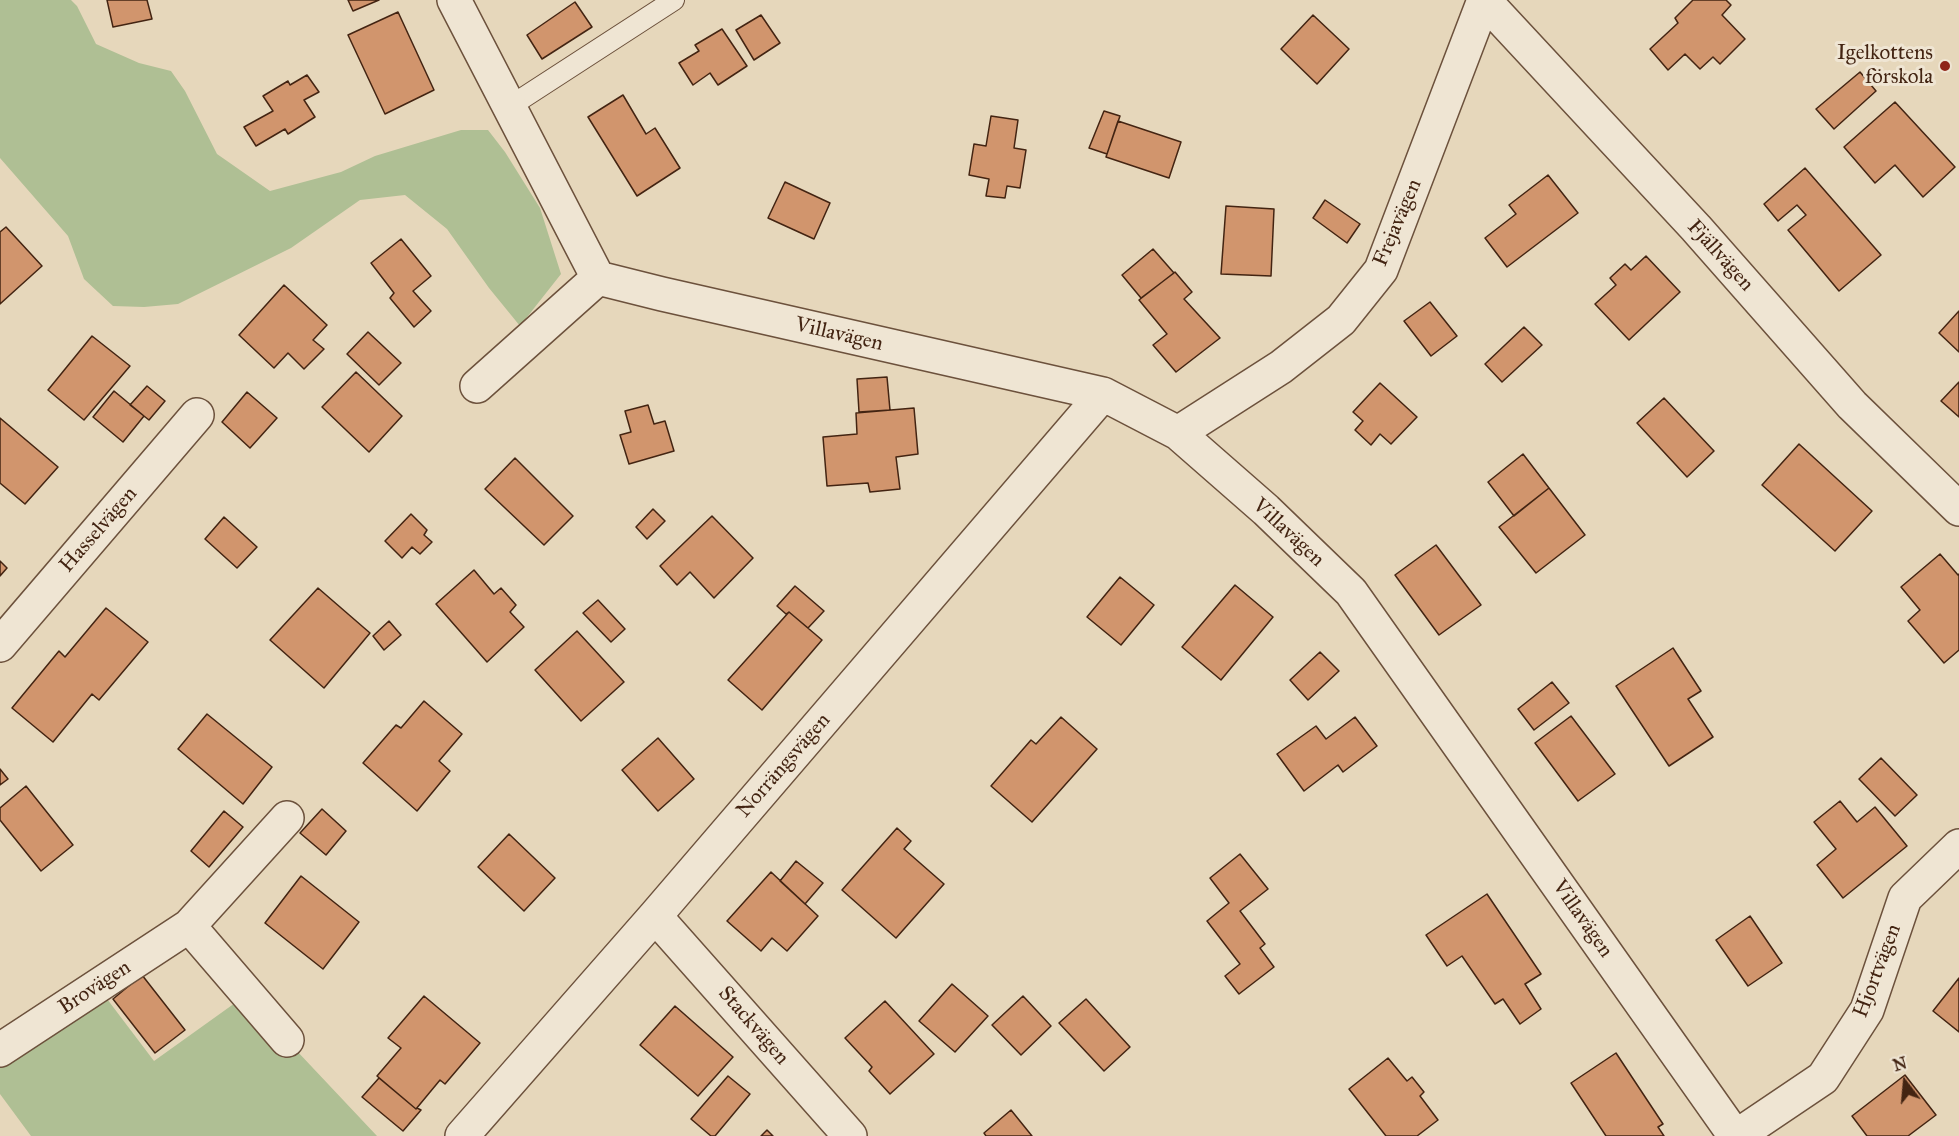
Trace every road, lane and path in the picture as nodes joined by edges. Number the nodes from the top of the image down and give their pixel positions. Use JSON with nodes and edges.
{"nodes":[{"id":1,"x":454,"y":0,"type":"edge"},
{"id":2,"x":674,"y":0,"type":"edge"},
{"id":3,"x":1484,"y":0,"type":"edge"},
{"id":4,"x":508,"y":107,"type":"junction"},
{"id":5,"x":598,"y":278,"type":"junction"},
{"id":6,"x":477,"y":386,"type":"dead end"},
{"id":7,"x":1103,"y":394,"type":"junction"},
{"id":8,"x":197,"y":415,"type":"dead end"},
{"id":9,"x":1178,"y":433,"type":"junction"},
{"id":10,"x":1959,"y":509,"type":"edge"},
{"id":11,"x":0,"y":645,"type":"edge"},
{"id":12,"x":286,"y":818,"type":"dead end"},
{"id":13,"x":1959,"y":846,"type":"edge"},
{"id":14,"x":655,"y":915,"type":"junction"},
{"id":15,"x":189,"y":926,"type":"junction"},
{"id":16,"x":287,"y":1040,"type":"dead end"},
{"id":17,"x":0,"y":1050,"type":"edge"},
{"id":18,"x":462,"y":1136,"type":"edge"},
{"id":19,"x":850,"y":1136,"type":"edge"},
{"id":20,"x":1736,"y":1136,"type":"edge"}],
"edges":[{"from":1,"to":4,"type":"street"},
{"from":2,"to":4,"type":"lane"},
{"from":3,"to":9,"type":"street","name":"Frejavägen"},
{"from":3,"to":10,"type":"street","name":"Fjällvägen"},
{"from":4,"to":5,"type":"street"},
{"from":5,"to":6,"type":"street"},
{"from":5,"to":7,"type":"street","name":"Villavägen"},
{"from":7,"to":9,"type":"street","name":"Villavägen"},
{"from":7,"to":14,"type":"street","name":"Norrängsvägen"},
{"from":8,"to":11,"type":"street","name":"Hasselvägen"},
{"from":9,"to":20,"type":"street","name":"Villavägen"},
{"from":12,"to":15,"type":"street","name":"Brovägen"},
{"from":13,"to":20,"type":"street","name":"Hjortvägen"},
{"from":14,"to":18,"type":"street","name":"Norrängsvägen"},
{"from":14,"to":19,"type":"street","name":"Stackvägen"},
{"from":15,"to":16,"type":"street"},
{"from":15,"to":17,"type":"street","name":"Brovägen"}]}
